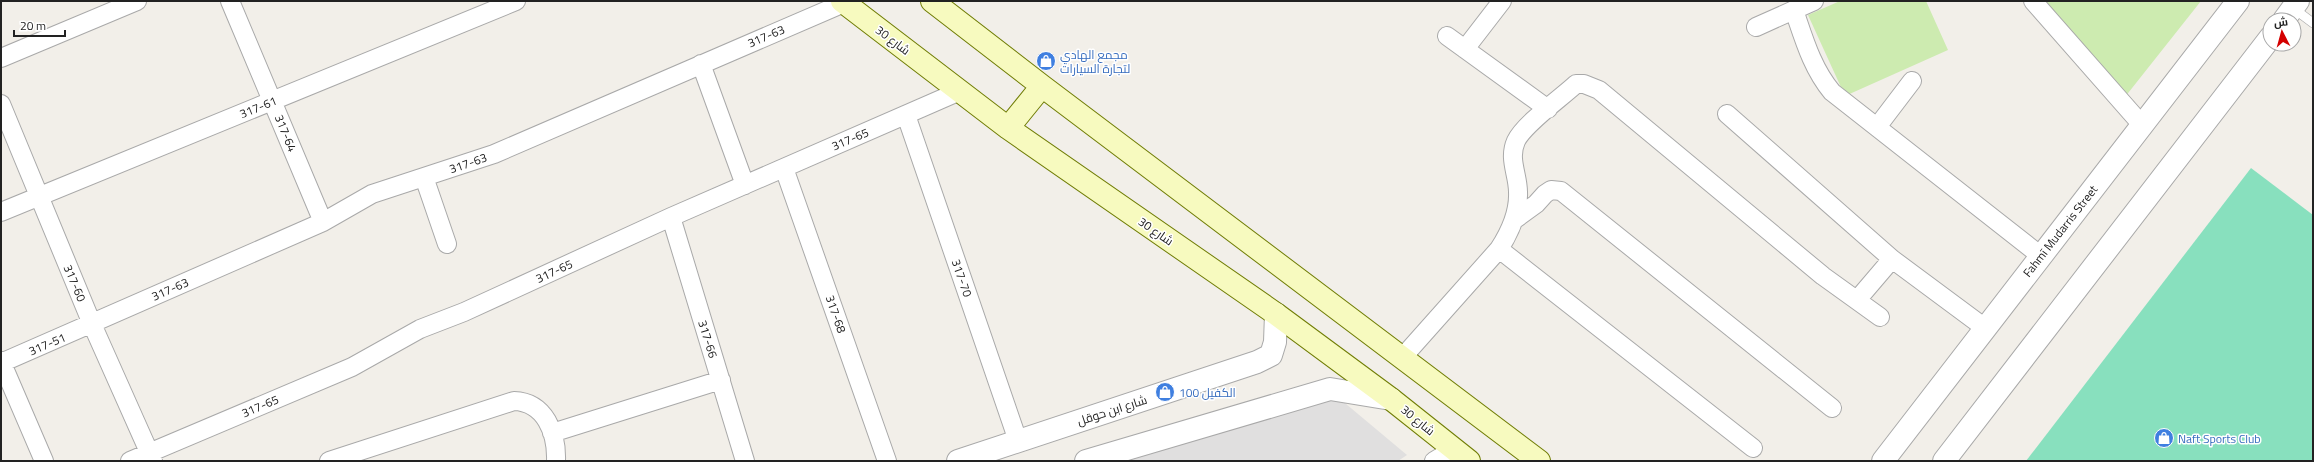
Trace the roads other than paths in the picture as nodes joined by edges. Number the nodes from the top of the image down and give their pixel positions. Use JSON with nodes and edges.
{"nodes":[{"id":1,"x":137,"y":1,"type":"edge"},
{"id":2,"x":230,"y":1,"type":"edge"},
{"id":3,"x":516,"y":1,"type":"edge"},
{"id":4,"x":1502,"y":1,"type":"edge"},
{"id":5,"x":1814,"y":1,"type":"edge"},
{"id":6,"x":2033,"y":1,"type":"edge"},
{"id":7,"x":2238,"y":1,"type":"edge"},
{"id":8,"x":843,"y":2,"type":"edge"},
{"id":9,"x":939,"y":3,"type":"edge"},
{"id":10,"x":1794,"y":10,"type":"junction"},
{"id":11,"x":2291,"y":10,"type":"edge"},
{"id":12,"x":2313,"y":23,"type":"edge"},
{"id":13,"x":1756,"y":27,"type":"dead end"},
{"id":14,"x":1447,"y":36,"type":"dead end"},
{"id":15,"x":2262,"y":48,"type":"edge"},
{"id":16,"x":1465,"y":49,"type":"junction"},
{"id":17,"x":1,"y":58,"type":"edge"},
{"id":18,"x":701,"y":64,"type":"junction"},
{"id":19,"x":1912,"y":81,"type":"dead end"},
{"id":20,"x":1042,"y":86,"type":"junction"},
{"id":21,"x":960,"y":92,"type":"junction"},
{"id":22,"x":273,"y":101,"type":"junction"},
{"id":23,"x":1,"y":104,"type":"edge"},
{"id":24,"x":1548,"y":109,"type":"junction"},
{"id":25,"x":1727,"y":114,"type":"dead end"},
{"id":26,"x":906,"y":115,"type":"junction"},
{"id":27,"x":2142,"y":125,"type":"junction"},
{"id":28,"x":1877,"y":127,"type":"junction"},
{"id":29,"x":1008,"y":128,"type":"junction"},
{"id":30,"x":784,"y":168,"type":"junction"},
{"id":31,"x":424,"y":177,"type":"junction"},
{"id":32,"x":744,"y":185,"type":"junction"},
{"id":33,"x":40,"y":196,"type":"junction"},
{"id":34,"x":1,"y":212,"type":"edge"},
{"id":35,"x":671,"y":217,"type":"junction"},
{"id":36,"x":1514,"y":220,"type":"junction"},
{"id":37,"x":323,"y":222,"type":"junction"},
{"id":38,"x":447,"y":244,"type":"dead end"},
{"id":39,"x":1499,"y":249,"type":"junction"},
{"id":40,"x":2041,"y":256,"type":"junction"},
{"id":41,"x":1892,"y":259,"type":"junction"},
{"id":42,"x":1857,"y":300,"type":"junction"},
{"id":43,"x":1276,"y":314,"type":"junction"},
{"id":44,"x":1880,"y":317,"type":"dead end"},
{"id":45,"x":92,"y":324,"type":"junction"},
{"id":46,"x":1985,"y":328,"type":"junction"},
{"id":47,"x":1402,"y":358,"type":"junction"},
{"id":48,"x":1,"y":362,"type":"edge"},
{"id":49,"x":721,"y":380,"type":"junction"},
{"id":50,"x":1391,"y":399,"type":"junction"},
{"id":51,"x":1832,"y":408,"type":"dead end"},
{"id":52,"x":552,"y":433,"type":"junction"},
{"id":53,"x":1018,"y":441,"type":"junction"},
{"id":54,"x":1753,"y":448,"type":"dead end"},
{"id":55,"x":1461,"y":455,"type":"edge"},
{"id":56,"x":151,"y":457,"type":"edge"},
{"id":57,"x":44,"y":461,"type":"edge"},
{"id":58,"x":130,"y":461,"type":"edge"},
{"id":59,"x":329,"y":461,"type":"edge"},
{"id":60,"x":556,"y":461,"type":"edge"},
{"id":61,"x":745,"y":461,"type":"edge"},
{"id":62,"x":887,"y":461,"type":"edge"},
{"id":63,"x":958,"y":461,"type":"edge"},
{"id":64,"x":1086,"y":461,"type":"edge"},
{"id":65,"x":1434,"y":461,"type":"edge"},
{"id":66,"x":1539,"y":461,"type":"edge"},
{"id":67,"x":1882,"y":461,"type":"edge"},
{"id":68,"x":1944,"y":461,"type":"edge"}],
"edges":[{"from":1,"to":17,"type":"street"},
{"from":2,"to":22,"type":"street","name":"317-64"},
{"from":3,"to":22,"type":"street","name":"317-61"},
{"from":4,"to":16,"type":"street"},
{"from":5,"to":10,"type":"street"},
{"from":6,"to":27,"type":"street"},
{"from":7,"to":27,"type":"street","name":"Fahmī Mudarris Street"},
{"from":8,"to":18,"type":"street","name":"317-63"},
{"from":8,"to":21,"type":"main road","name":"شارع 30"},
{"from":9,"to":20,"type":"main road"},
{"from":10,"to":13,"type":"street"},
{"from":10,"to":28,"type":"street"},
{"from":11,"to":12,"type":"lane"},
{"from":14,"to":16,"type":"street"},
{"from":15,"to":68,"type":"street"},
{"from":16,"to":24,"type":"street"},
{"from":18,"to":31,"type":"street","name":"317-63"},
{"from":18,"to":32,"type":"street"},
{"from":19,"to":28,"type":"street"},
{"from":20,"to":29,"type":"main road"},
{"from":20,"to":47,"type":"main road"},
{"from":21,"to":26,"type":"street","name":"317-65"},
{"from":21,"to":29,"type":"main road","name":"شارع 30"},
{"from":22,"to":33,"type":"street","name":"317-61"},
{"from":22,"to":37,"type":"street","name":"317-64"},
{"from":23,"to":33,"type":"street","name":"317-60"},
{"from":24,"to":36,"type":"street"},
{"from":24,"to":42,"type":"street"},
{"from":25,"to":41,"type":"street"},
{"from":26,"to":30,"type":"street","name":"317-65"},
{"from":26,"to":53,"type":"street","name":"317-70"},
{"from":27,"to":40,"type":"street","name":"Fahmī Mudarris Street"},
{"from":28,"to":40,"type":"street"},
{"from":29,"to":43,"type":"main road","name":"شارع 30"},
{"from":30,"to":32,"type":"street","name":"317-65"},
{"from":30,"to":62,"type":"street","name":"317-68"},
{"from":31,"to":37,"type":"street","name":"317-63"},
{"from":31,"to":38,"type":"street"},
{"from":32,"to":35,"type":"street","name":"317-65"},
{"from":33,"to":34,"type":"street","name":"317-61"},
{"from":33,"to":45,"type":"street","name":"317-60"},
{"from":35,"to":49,"type":"street","name":"317-66"},
{"from":35,"to":56,"type":"street","name":"317-65"},
{"from":36,"to":39,"type":"street"},
{"from":36,"to":51,"type":"street"},
{"from":37,"to":45,"type":"street","name":"317-63"},
{"from":39,"to":47,"type":"street"},
{"from":39,"to":54,"type":"street"},
{"from":40,"to":46,"type":"street","name":"Fahmī Mudarris Street"},
{"from":41,"to":42,"type":"street"},
{"from":41,"to":46,"type":"street"},
{"from":42,"to":44,"type":"street"},
{"from":43,"to":50,"type":"main road","name":"شارع 30"},
{"from":43,"to":53,"type":"street","name":"شارع ابن حوقل"},
{"from":45,"to":48,"type":"street","name":"317-51"},
{"from":45,"to":56,"type":"street","name":"317-60"},
{"from":46,"to":67,"type":"street","name":"Fahmī Mudarris Street"},
{"from":47,"to":66,"type":"main road"},
{"from":48,"to":57,"type":"street"},
{"from":49,"to":52,"type":"street"},
{"from":49,"to":61,"type":"street","name":"317-66"},
{"from":50,"to":55,"type":"main road","name":"شارع 30"},
{"from":50,"to":64,"type":"street"},
{"from":52,"to":59,"type":"street"},
{"from":52,"to":60,"type":"street"},
{"from":53,"to":63,"type":"street","name":"شارع ابن حوقل"},
{"from":55,"to":65,"type":"street"},
{"from":56,"to":58,"type":"street","name":"317-65"}]}
